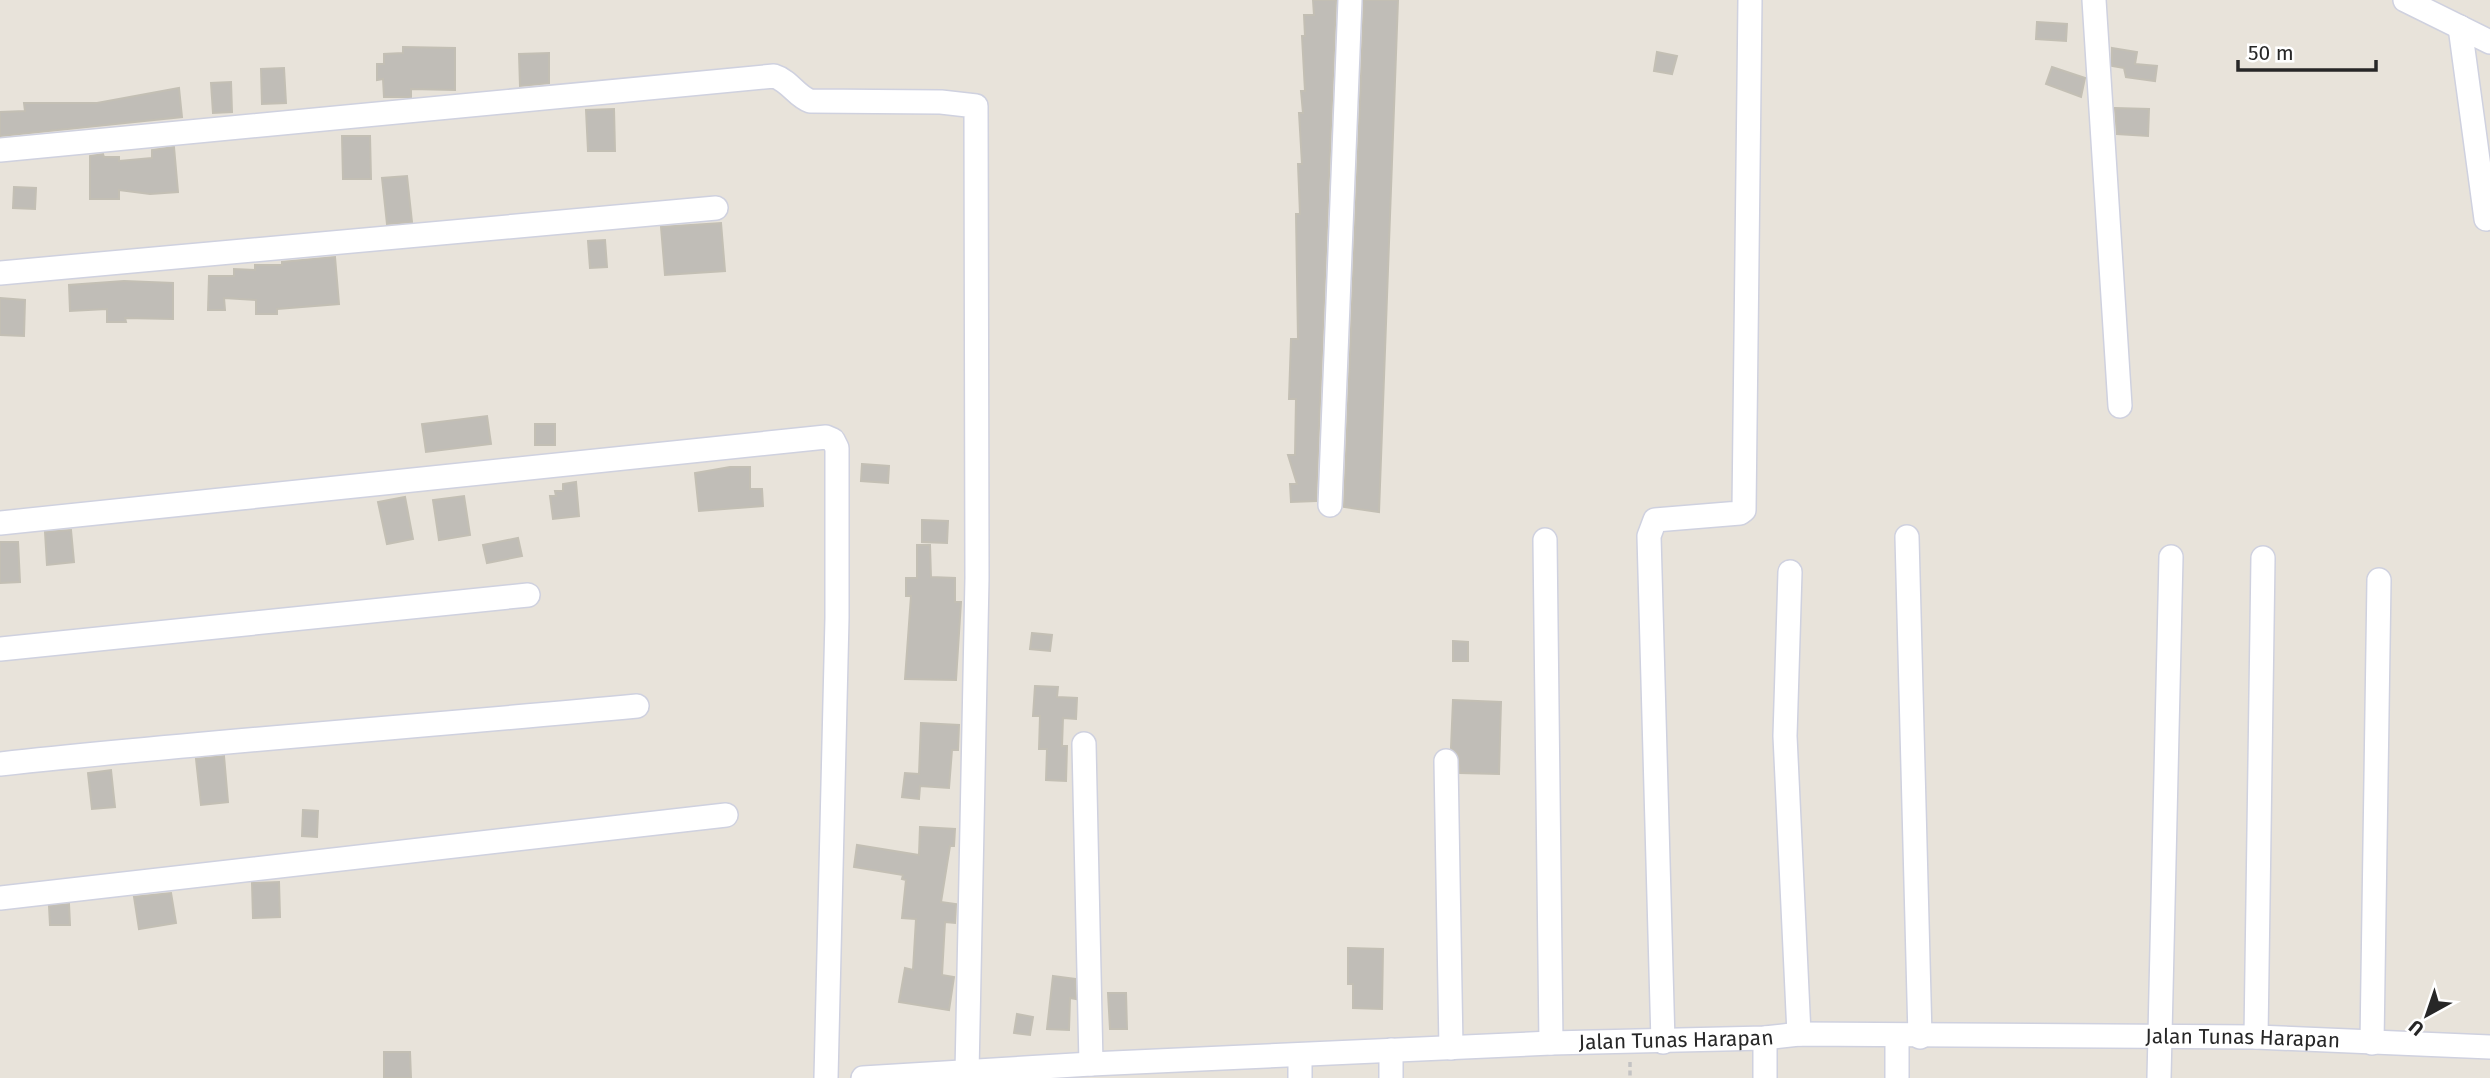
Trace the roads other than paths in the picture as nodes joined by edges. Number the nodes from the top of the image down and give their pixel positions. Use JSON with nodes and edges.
{"nodes":[{"id":1,"x":1350,"y":0,"type":"edge"},
{"id":2,"x":1749,"y":0,"type":"edge"},
{"id":3,"x":2094,"y":0,"type":"edge"},
{"id":4,"x":2410,"y":1,"type":"edge"},
{"id":5,"x":2460,"y":27,"type":"junction"},
{"id":6,"x":2490,"y":42,"type":"edge"},
{"id":7,"x":0,"y":150,"type":"edge"},
{"id":8,"x":716,"y":208,"type":"dead end"},
{"id":9,"x":2486,"y":219,"type":"dead end"},
{"id":10,"x":0,"y":273,"type":"edge"},
{"id":11,"x":2120,"y":406,"type":"dead end"},
{"id":12,"x":1330,"y":505,"type":"dead end"},
{"id":13,"x":0,"y":523,"type":"edge"},
{"id":14,"x":1908,"y":537,"type":"dead end"},
{"id":15,"x":1545,"y":540,"type":"dead end"},
{"id":16,"x":2171,"y":557,"type":"dead end"},
{"id":17,"x":2263,"y":558,"type":"dead end"},
{"id":18,"x":1790,"y":572,"type":"dead end"},
{"id":19,"x":2379,"y":580,"type":"dead end"},
{"id":20,"x":528,"y":595,"type":"dead end"},
{"id":21,"x":0,"y":649,"type":"edge"},
{"id":22,"x":637,"y":706,"type":"dead end"},
{"id":23,"x":1084,"y":744,"type":"dead end"},
{"id":24,"x":1446,"y":761,"type":"dead end"},
{"id":25,"x":0,"y":764,"type":"edge"},
{"id":26,"x":726,"y":816,"type":"dead end"},
{"id":27,"x":0,"y":898,"type":"edge"},
{"id":28,"x":1799,"y":1034,"type":"junction"},
{"id":29,"x":2159,"y":1036,"type":"junction"},
{"id":30,"x":1908,"y":1037,"type":"junction"},
{"id":31,"x":2256,"y":1037,"type":"junction"},
{"id":32,"x":1765,"y":1038,"type":"junction"},
{"id":33,"x":1663,"y":1042,"type":"junction"},
{"id":34,"x":2372,"y":1042,"type":"junction"},
{"id":35,"x":1551,"y":1043,"type":"junction"},
{"id":36,"x":2490,"y":1046,"type":"edge"},
{"id":37,"x":1451,"y":1048,"type":"junction"},
{"id":38,"x":1391,"y":1051,"type":"junction"},
{"id":39,"x":1300,"y":1055,"type":"junction"},
{"id":40,"x":1091,"y":1064,"type":"junction"},
{"id":41,"x":1047,"y":1072,"type":"edge"},
{"id":42,"x":967,"y":1073,"type":"junction"},
{"id":43,"x":826,"y":1078,"type":"edge"},
{"id":44,"x":863,"y":1078,"type":"edge"},
{"id":45,"x":1300,"y":1078,"type":"edge"},
{"id":46,"x":1391,"y":1078,"type":"edge"},
{"id":47,"x":1765,"y":1078,"type":"edge"},
{"id":48,"x":1897,"y":1078,"type":"edge"},
{"id":49,"x":2159,"y":1078,"type":"edge"}],
"edges":[{"from":1,"to":12,"type":"street"},
{"from":2,"to":33,"type":"street"},
{"from":3,"to":11,"type":"street"},
{"from":4,"to":5,"type":"street"},
{"from":5,"to":6,"type":"street"},
{"from":5,"to":9,"type":"street"},
{"from":7,"to":42,"type":"street"},
{"from":8,"to":10,"type":"street"},
{"from":13,"to":43,"type":"street"},
{"from":14,"to":30,"type":"street"},
{"from":15,"to":35,"type":"street"},
{"from":16,"to":29,"type":"street"},
{"from":17,"to":31,"type":"street"},
{"from":18,"to":28,"type":"street"},
{"from":19,"to":34,"type":"street"},
{"from":20,"to":21,"type":"street"},
{"from":22,"to":25,"type":"street"},
{"from":23,"to":40,"type":"street"},
{"from":24,"to":37,"type":"street"},
{"from":26,"to":27,"type":"street"},
{"from":28,"to":30,"type":"street","name":"Jalan Tunas Harapan"},
{"from":28,"to":32,"type":"street","name":"Jalan Tunas Harapan"},
{"from":29,"to":30,"type":"street","name":"Jalan Tunas Harapan"},
{"from":29,"to":31,"type":"street","name":"Jalan Tunas Harapan"},
{"from":29,"to":49,"type":"street"},
{"from":30,"to":48,"type":"street"},
{"from":31,"to":34,"type":"street","name":"Jalan Tunas Harapan"},
{"from":32,"to":33,"type":"street","name":"Jalan Tunas Harapan"},
{"from":32,"to":47,"type":"street"},
{"from":33,"to":35,"type":"street","name":"Jalan Tunas Harapan"},
{"from":34,"to":36,"type":"street","name":"Jalan Tunas Harapan"},
{"from":35,"to":37,"type":"street","name":"Jalan Tunas Harapan"},
{"from":37,"to":38,"type":"street","name":"Jalan Tunas Harapan"},
{"from":38,"to":39,"type":"street","name":"Jalan Tunas Harapan"},
{"from":38,"to":46,"type":"street"},
{"from":39,"to":40,"type":"street","name":"Jalan Tunas Harapan"},
{"from":39,"to":45,"type":"street"},
{"from":40,"to":41,"type":"street","name":"Jalan Tunas Harapan"},
{"from":41,"to":42,"type":"street","name":"Jalan Tunas Harapan"},
{"from":42,"to":44,"type":"street","name":"Jalan Tunas Harapan"}]}
